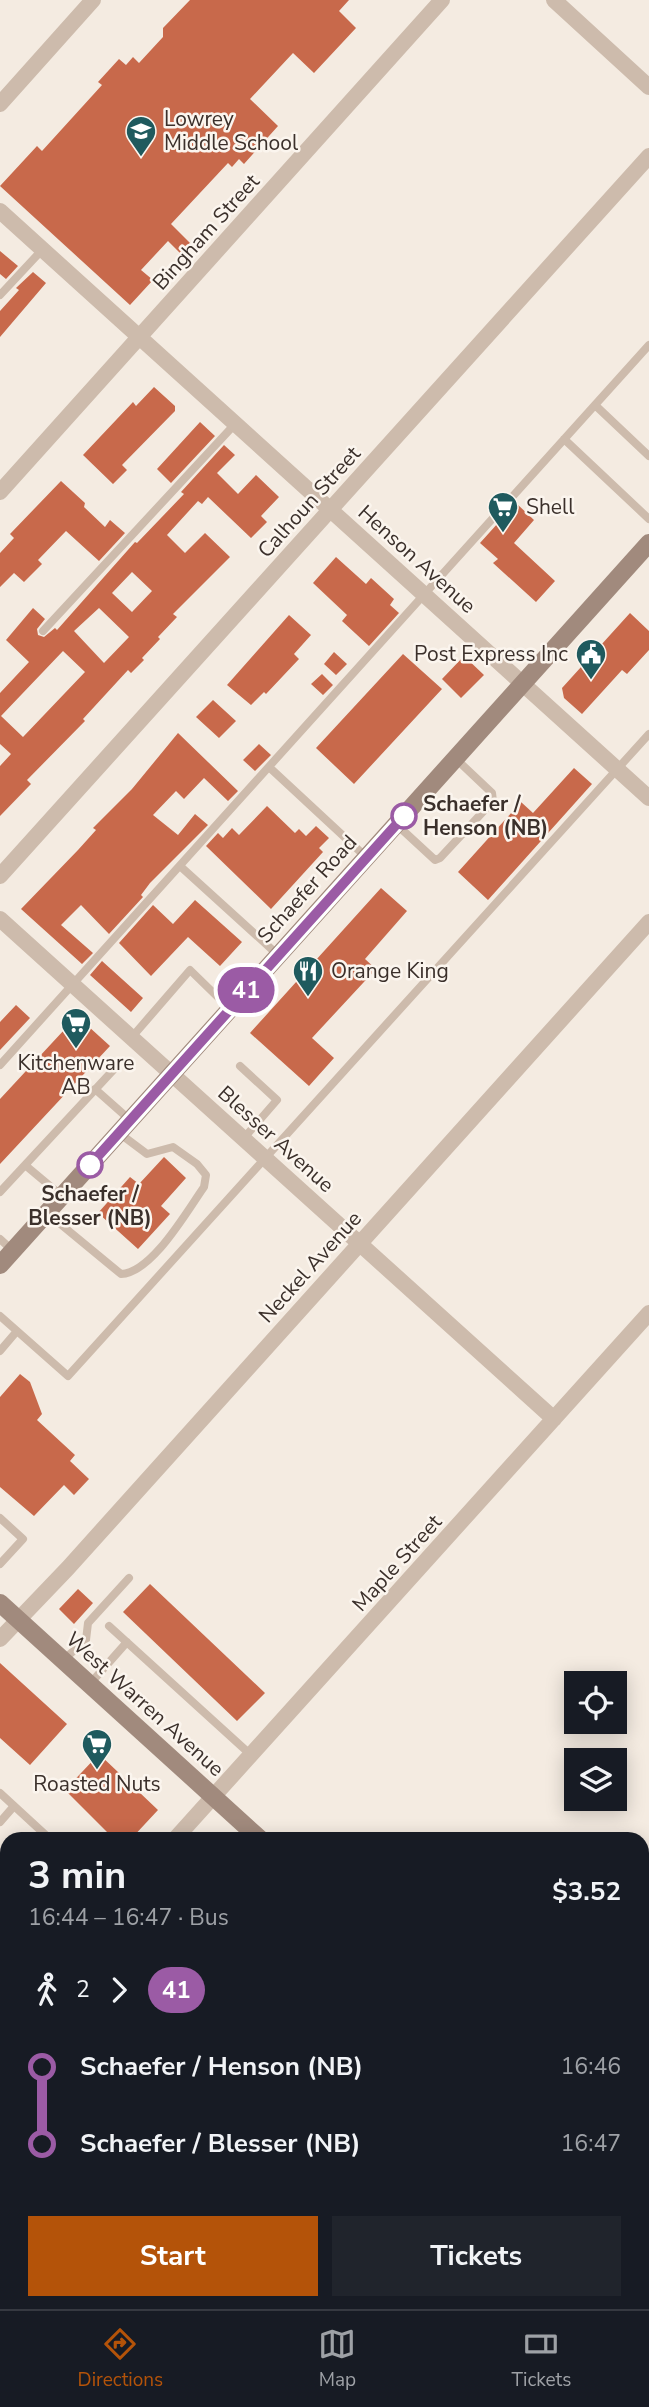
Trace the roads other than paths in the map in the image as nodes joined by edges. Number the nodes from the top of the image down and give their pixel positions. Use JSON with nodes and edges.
{"nodes":[{"id":1,"x":93,"y":0,"type":"edge"},
{"id":2,"x":442,"y":0,"type":"edge"},
{"id":3,"x":554,"y":0,"type":"edge"},
{"id":4,"x":649,"y":87,"type":"edge"},
{"id":5,"x":0,"y":104,"type":"edge"},
{"id":6,"x":649,"y":156,"type":"edge"},
{"id":7,"x":0,"y":211,"type":"edge"},
{"id":8,"x":42,"y":250,"type":"junction"},
{"id":9,"x":0,"y":295,"type":"edge"},
{"id":10,"x":139,"y":338,"type":"junction"},
{"id":11,"x":649,"y":345,"type":"edge"},
{"id":12,"x":595,"y":405,"type":"junction"},
{"id":13,"x":235,"y":424,"type":"junction"},
{"id":14,"x":564,"y":439,"type":"junction"},
{"id":15,"x":649,"y":456,"type":"edge"},
{"id":16,"x":0,"y":492,"type":"edge"},
{"id":17,"x":331,"y":510,"type":"junction"},
{"id":18,"x":649,"y":519,"type":"edge"},
{"id":19,"x":649,"y":543,"type":"edge"},
{"id":20,"x":425,"y":594,"type":"junction"},
{"id":21,"x":43,"y":631,"type":"dead end"},
{"id":22,"x":523,"y":683,"type":"junction"},
{"id":23,"x":649,"y":734,"type":"edge"},
{"id":24,"x":455,"y":758,"type":"junction"},
{"id":25,"x":269,"y":767,"type":"junction"},
{"id":26,"x":618,"y":769,"type":"junction"},
{"id":27,"x":649,"y":798,"type":"edge"},
{"id":28,"x":396,"y":824,"type":"junction"},
{"id":29,"x":366,"y":857,"type":"junction"},
{"id":30,"x":180,"y":866,"type":"junction"},
{"id":31,"x":0,"y":877,"type":"edge"},
{"id":32,"x":0,"y":919,"type":"edge"},
{"id":33,"x":649,"y":922,"type":"edge"},
{"id":34,"x":278,"y":955,"type":"junction"},
{"id":35,"x":73,"y":984,"type":"junction"},
{"id":36,"x":230,"y":1009,"type":"junction"},
{"id":37,"x":132,"y":1037,"type":"junction"},
{"id":38,"x":0,"y":1065,"type":"edge"},
{"id":39,"x":117,"y":1066,"type":"dead end"},
{"id":40,"x":240,"y":1066,"type":"dead end"},
{"id":41,"x":172,"y":1073,"type":"junction"},
{"id":42,"x":95,"y":1089,"type":"junction"},
{"id":43,"x":124,"y":1126,"type":"junction"},
{"id":44,"x":244,"y":1138,"type":"junction"},
{"id":45,"x":266,"y":1158,"type":"junction"},
{"id":46,"x":25,"y":1165,"type":"junction"},
{"id":47,"x":0,"y":1192,"type":"edge"},
{"id":48,"x":62,"y":1196,"type":"junction"},
{"id":49,"x":47,"y":1213,"type":"junction"},
{"id":50,"x":360,"y":1243,"type":"junction"},
{"id":51,"x":6,"y":1245,"type":"edge"},
{"id":52,"x":0,"y":1265,"type":"edge"},
{"id":53,"x":649,"y":1313,"type":"edge"},
{"id":54,"x":0,"y":1316,"type":"edge"},
{"id":55,"x":17,"y":1331,"type":"junction"},
{"id":56,"x":0,"y":1351,"type":"edge"},
{"id":57,"x":554,"y":1419,"type":"junction"},
{"id":58,"x":0,"y":1518,"type":"edge"},
{"id":59,"x":0,"y":1564,"type":"edge"},
{"id":60,"x":129,"y":1578,"type":"dead end"},
{"id":61,"x":0,"y":1603,"type":"edge"},
{"id":62,"x":19,"y":1620,"type":"junction"},
{"id":63,"x":109,"y":1626,"type":"dead end"},
{"id":64,"x":0,"y":1639,"type":"edge"},
{"id":65,"x":127,"y":1642,"type":"junction"},
{"id":66,"x":62,"y":1661,"type":"junction"},
{"id":67,"x":89,"y":1685,"type":"junction"},
{"id":68,"x":251,"y":1755,"type":"junction"},
{"id":69,"x":0,"y":1793,"type":"edge"},
{"id":70,"x":214,"y":1796,"type":"junction"},
{"id":71,"x":14,"y":1806,"type":"junction"},
{"id":72,"x":0,"y":1822,"type":"edge"},
{"id":73,"x":42,"y":1832,"type":"edge"},
{"id":74,"x":181,"y":1832,"type":"edge"},
{"id":75,"x":253,"y":1832,"type":"edge"}],
"edges":[{"from":1,"to":5,"type":"street"},
{"from":2,"to":10,"type":"street","name":"Bingham Street"},
{"from":3,"to":4,"type":"street"},
{"from":6,"to":17,"type":"street","name":"Calhoun Street"},
{"from":7,"to":8,"type":"street","name":"Henson Avenue"},
{"from":8,"to":9,"type":"lane"},
{"from":8,"to":10,"type":"street","name":"Henson Avenue"},
{"from":10,"to":13,"type":"street","name":"Henson Avenue"},
{"from":10,"to":16,"type":"street","name":"Bingham Street"},
{"from":11,"to":12,"type":"lane"},
{"from":12,"to":14,"type":"lane"},
{"from":12,"to":15,"type":"lane"},
{"from":13,"to":17,"type":"street","name":"Henson Avenue"},
{"from":13,"to":21,"type":"lane"},
{"from":14,"to":18,"type":"lane"},
{"from":14,"to":20,"type":"lane"},
{"from":17,"to":20,"type":"street","name":"Henson Avenue"},
{"from":17,"to":31,"type":"street","name":"Calhoun Street"},
{"from":19,"to":22,"type":"main road","name":"Schaefer Road"},
{"from":20,"to":22,"type":"street","name":"Henson Avenue"},
{"from":20,"to":25,"type":"lane"},
{"from":22,"to":24,"type":"main road","name":"Schaefer Road"},
{"from":22,"to":26,"type":"street","name":"Henson Avenue"},
{"from":23,"to":26,"type":"lane"},
{"from":24,"to":28,"type":"main road","name":"Schaefer Road"},
{"from":24,"to":28,"type":"lane"},
{"from":25,"to":29,"type":"lane"},
{"from":25,"to":30,"type":"lane"},
{"from":26,"to":27,"type":"street","name":"Henson Avenue"},
{"from":26,"to":45,"type":"lane"},
{"from":28,"to":29,"type":"main road","name":"Schaefer Road"},
{"from":29,"to":34,"type":"main road","name":"Schaefer Road"},
{"from":30,"to":34,"type":"lane"},
{"from":30,"to":35,"type":"lane"},
{"from":32,"to":35,"type":"street","name":"Blesser Avenue"},
{"from":33,"to":50,"type":"street","name":"Neckel Avenue"},
{"from":34,"to":36,"type":"main road","name":"Schaefer Road"},
{"from":35,"to":37,"type":"street","name":"Blesser Avenue"},
{"from":35,"to":38,"type":"lane"},
{"from":36,"to":37,"type":"lane"},
{"from":36,"to":41,"type":"main road","name":"Schaefer Road"},
{"from":37,"to":41,"type":"street","name":"Blesser Avenue"},
{"from":39,"to":42,"type":"lane"},
{"from":40,"to":44,"type":"lane"},
{"from":41,"to":43,"type":"main road","name":"Schaefer Road"},
{"from":41,"to":44,"type":"street","name":"Blesser Avenue"},
{"from":42,"to":43,"type":"lane"},
{"from":42,"to":46,"type":"lane"},
{"from":43,"to":48,"type":"main road","name":"Schaefer Road"},
{"from":43,"to":49,"type":"lane"},
{"from":44,"to":45,"type":"street","name":"Blesser Avenue"},
{"from":45,"to":50,"type":"street","name":"Blesser Avenue"},
{"from":45,"to":55,"type":"lane"},
{"from":46,"to":47,"type":"lane"},
{"from":46,"to":48,"type":"lane"},
{"from":48,"to":49,"type":"main road","name":"Schaefer Road"},
{"from":49,"to":51,"type":"main road","name":"Schaefer Road"},
{"from":50,"to":57,"type":"street","name":"Blesser Avenue"},
{"from":50,"to":62,"type":"street","name":"Neckel Avenue"},
{"from":51,"to":52,"type":"main road","name":"Schaefer Road"},
{"from":53,"to":57,"type":"street","name":"Maple Street"},
{"from":54,"to":55,"type":"lane"},
{"from":55,"to":56,"type":"lane"},
{"from":57,"to":68,"type":"street","name":"Maple Street"},
{"from":58,"to":59,"type":"lane"},
{"from":60,"to":66,"type":"lane"},
{"from":61,"to":62,"type":"main road","name":"West Warren Avenue"},
{"from":62,"to":64,"type":"street","name":"Neckel Avenue"},
{"from":62,"to":66,"type":"main road","name":"West Warren Avenue"},
{"from":63,"to":65,"type":"lane"},
{"from":65,"to":67,"type":"lane"},
{"from":65,"to":68,"type":"lane"},
{"from":66,"to":67,"type":"main road","name":"West Warren Avenue"},
{"from":67,"to":70,"type":"main road","name":"West Warren Avenue"},
{"from":68,"to":70,"type":"street","name":"Maple Street"},
{"from":69,"to":71,"type":"lane"},
{"from":70,"to":74,"type":"street","name":"Maple Street"},
{"from":70,"to":75,"type":"main road","name":"West Warren Avenue"},
{"from":71,"to":72,"type":"lane"},
{"from":71,"to":73,"type":"lane"}]}
